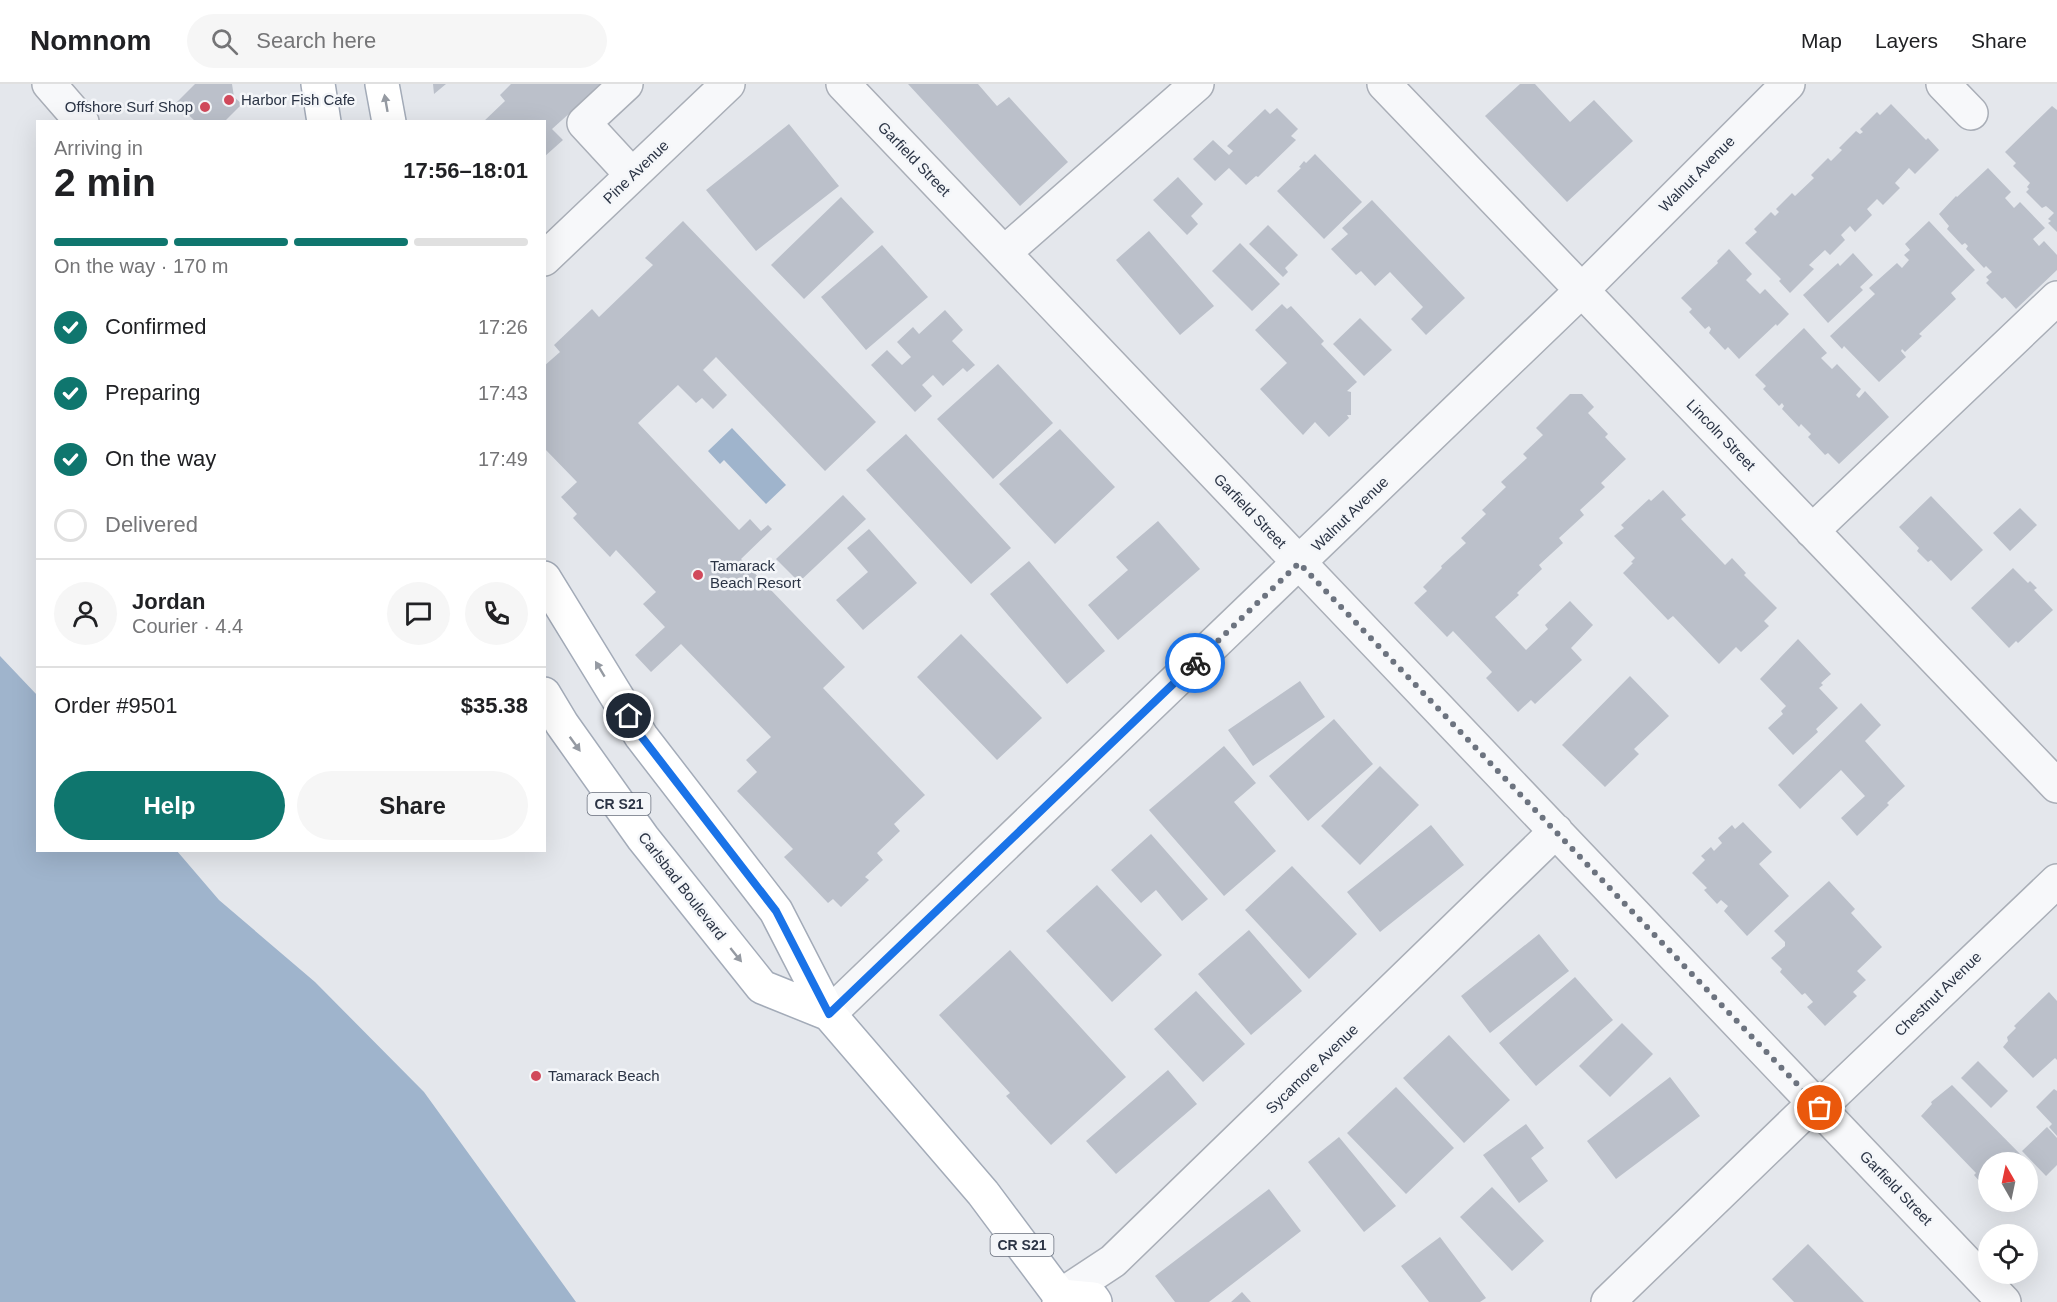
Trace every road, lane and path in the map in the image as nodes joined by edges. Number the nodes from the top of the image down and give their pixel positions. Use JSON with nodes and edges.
{"nodes":[{"id":1,"x":49,"y":84,"type":"edge"},
{"id":2,"x":318,"y":84,"type":"edge"},
{"id":3,"x":382,"y":84,"type":"edge"},
{"id":4,"x":626,"y":84,"type":"edge"},
{"id":5,"x":843,"y":84,"type":"edge"},
{"id":6,"x":1197,"y":84,"type":"edge"},
{"id":7,"x":1384,"y":84,"type":"edge"},
{"id":8,"x":1788,"y":84,"type":"edge"},
{"id":9,"x":1944,"y":84,"type":"edge"},
{"id":10,"x":718,"y":87,"type":"edge"},
{"id":11,"x":1971,"y":113,"type":"dead end"},
{"id":12,"x":80,"y":120,"type":"edge"},
{"id":13,"x":324,"y":120,"type":"edge"},
{"id":14,"x":389,"y":120,"type":"edge"},
{"id":15,"x":632,"y":175,"type":"junction"},
{"id":16,"x":1004,"y":253,"type":"junction"},
{"id":17,"x":546,"y":257,"type":"edge"},
{"id":18,"x":1582,"y":290,"type":"junction"},
{"id":19,"x":2057,"y":298,"type":"edge"},
{"id":20,"x":1812,"y":531,"type":"junction"},
{"id":21,"x":1299,"y":563,"type":"junction"},
{"id":22,"x":546,"y":581,"type":"edge"},
{"id":23,"x":546,"y":697,"type":"edge"},
{"id":24,"x":2057,"y":786,"type":"edge"},
{"id":25,"x":1556,"y":831,"type":"junction"},
{"id":26,"x":2057,"y":881,"type":"edge"},
{"id":27,"x":829,"y":1014,"type":"junction"},
{"id":28,"x":1817,"y":1105,"type":"junction"},
{"id":29,"x":1060,"y":1299,"type":"edge"},
{"id":30,"x":1095,"y":1302,"type":"edge"},
{"id":31,"x":1608,"y":1302,"type":"edge"},
{"id":32,"x":2004,"y":1302,"type":"edge"}],
"edges":[{"from":1,"to":12,"type":"street"},
{"from":2,"to":13,"type":"main road"},
{"from":14,"to":3,"type":"main road","one_way":true},
{"from":4,"to":15,"type":"street"},
{"from":5,"to":16,"type":"street","name":"Garfield Street"},
{"from":6,"to":16,"type":"street"},
{"from":7,"to":18,"type":"street","name":"Lincoln Street"},
{"from":8,"to":18,"type":"street","name":"Walnut Avenue"},
{"from":9,"to":11,"type":"street"},
{"from":10,"to":15,"type":"street","name":"Pine Avenue"},
{"from":15,"to":17,"type":"street","name":"Pine Avenue"},
{"from":16,"to":21,"type":"street","name":"Garfield Street"},
{"from":18,"to":20,"type":"street","name":"Lincoln Street"},
{"from":18,"to":21,"type":"street","name":"Walnut Avenue"},
{"from":19,"to":20,"type":"street"},
{"from":20,"to":24,"type":"street","name":"Lincoln Street"},
{"from":21,"to":25,"type":"street","name":"Garfield Street"},
{"from":21,"to":27,"type":"street","name":"Walnut Avenue"},
{"from":27,"to":22,"type":"main road","name":"Carlsbad Boulevard","number":"CR S21","one_way":true},
{"from":23,"to":27,"type":"main road","name":"Carlsbad Boulevard","number":"CR S21","one_way":true},
{"from":25,"to":28,"type":"street","name":"Garfield Street"},
{"from":25,"to":29,"type":"street","name":"Sycamore Avenue"},
{"from":26,"to":28,"type":"street","name":"Chestnut Avenue"},
{"from":27,"to":29,"type":"main road","name":"Carlsbad Boulevard","number":"CR S21"},
{"from":28,"to":31,"type":"street","name":"Chestnut Avenue"},
{"from":28,"to":32,"type":"street","name":"Garfield Street"},
{"from":29,"to":30,"type":"main road"}]}
